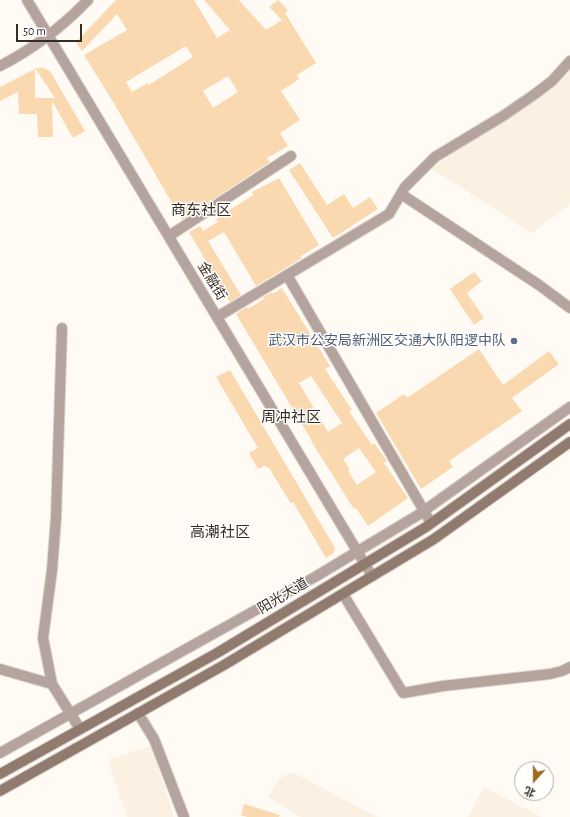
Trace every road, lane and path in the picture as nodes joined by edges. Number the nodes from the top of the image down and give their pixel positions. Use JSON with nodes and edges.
{"nodes":[{"id":1,"x":27,"y":0,"type":"edge"},
{"id":2,"x":88,"y":0,"type":"edge"},
{"id":3,"x":48,"y":35,"type":"junction"},
{"id":4,"x":570,"y":61,"type":"edge"},
{"id":5,"x":0,"y":66,"type":"edge"},
{"id":6,"x":292,"y":156,"type":"dead end"},
{"id":7,"x":401,"y":194,"type":"junction"},
{"id":8,"x":169,"y":236,"type":"junction"},
{"id":9,"x":287,"y":275,"type":"junction"},
{"id":10,"x":570,"y":308,"type":"edge"},
{"id":11,"x":217,"y":317,"type":"junction"},
{"id":12,"x":62,"y":328,"type":"dead end"},
{"id":13,"x":570,"y":407,"type":"edge"},
{"id":14,"x":570,"y":424,"type":"edge"},
{"id":15,"x":570,"y":442,"type":"edge"},
{"id":16,"x":424,"y":511,"type":"junction"},
{"id":17,"x":431,"y":523,"type":"junction"},
{"id":18,"x":358,"y":552,"type":"junction"},
{"id":19,"x":365,"y":564,"type":"junction"},
{"id":20,"x":372,"y":576,"type":"junction"},
{"id":21,"x":343,"y":594,"type":"junction"},
{"id":22,"x":570,"y":667,"type":"edge"},
{"id":23,"x":0,"y":669,"type":"edge"},
{"id":24,"x":52,"y":684,"type":"junction"},
{"id":25,"x":70,"y":713,"type":"junction"},
{"id":26,"x":138,"y":713,"type":"junction"},
{"id":27,"x":80,"y":729,"type":"junction"},
{"id":28,"x":0,"y":753,"type":"edge"},
{"id":29,"x":0,"y":774,"type":"edge"},
{"id":30,"x":0,"y":791,"type":"edge"},
{"id":31,"x":184,"y":817,"type":"edge"}],
"edges":[{"from":1,"to":3,"type":"street","name":"金融街"},
{"from":2,"to":3,"type":"street"},
{"from":3,"to":5,"type":"street"},
{"from":3,"to":8,"type":"street","name":"金融街"},
{"from":4,"to":7,"type":"street"},
{"from":6,"to":8,"type":"street"},
{"from":7,"to":9,"type":"street"},
{"from":7,"to":10,"type":"street"},
{"from":8,"to":11,"type":"street","name":"金融街"},
{"from":9,"to":11,"type":"street"},
{"from":9,"to":16,"type":"street"},
{"from":11,"to":18,"type":"street","name":"金融街"},
{"from":12,"to":24,"type":"street"},
{"from":13,"to":16,"type":"street"},
{"from":14,"to":17,"type":"main road","name":"阳光大道"},
{"from":15,"to":20,"type":"main road","name":"阳光大道"},
{"from":16,"to":17,"type":"street"},
{"from":16,"to":18,"type":"street"},
{"from":17,"to":19,"type":"main road","name":"阳光大道"},
{"from":18,"to":19,"type":"street","name":"金融街"},
{"from":18,"to":25,"type":"street"},
{"from":19,"to":20,"type":"street","name":"金融街"},
{"from":19,"to":27,"type":"main road","name":"阳光大道"},
{"from":20,"to":21,"type":"main road","name":"阳光大道"},
{"from":21,"to":22,"type":"street"},
{"from":21,"to":26,"type":"main road","name":"阳光大道"},
{"from":23,"to":24,"type":"street"},
{"from":24,"to":25,"type":"street"},
{"from":25,"to":27,"type":"street"},
{"from":25,"to":28,"type":"street"},
{"from":26,"to":30,"type":"main road","name":"阳光大道"},
{"from":26,"to":31,"type":"street"},
{"from":27,"to":29,"type":"main road","name":"阳光大道"}]}
